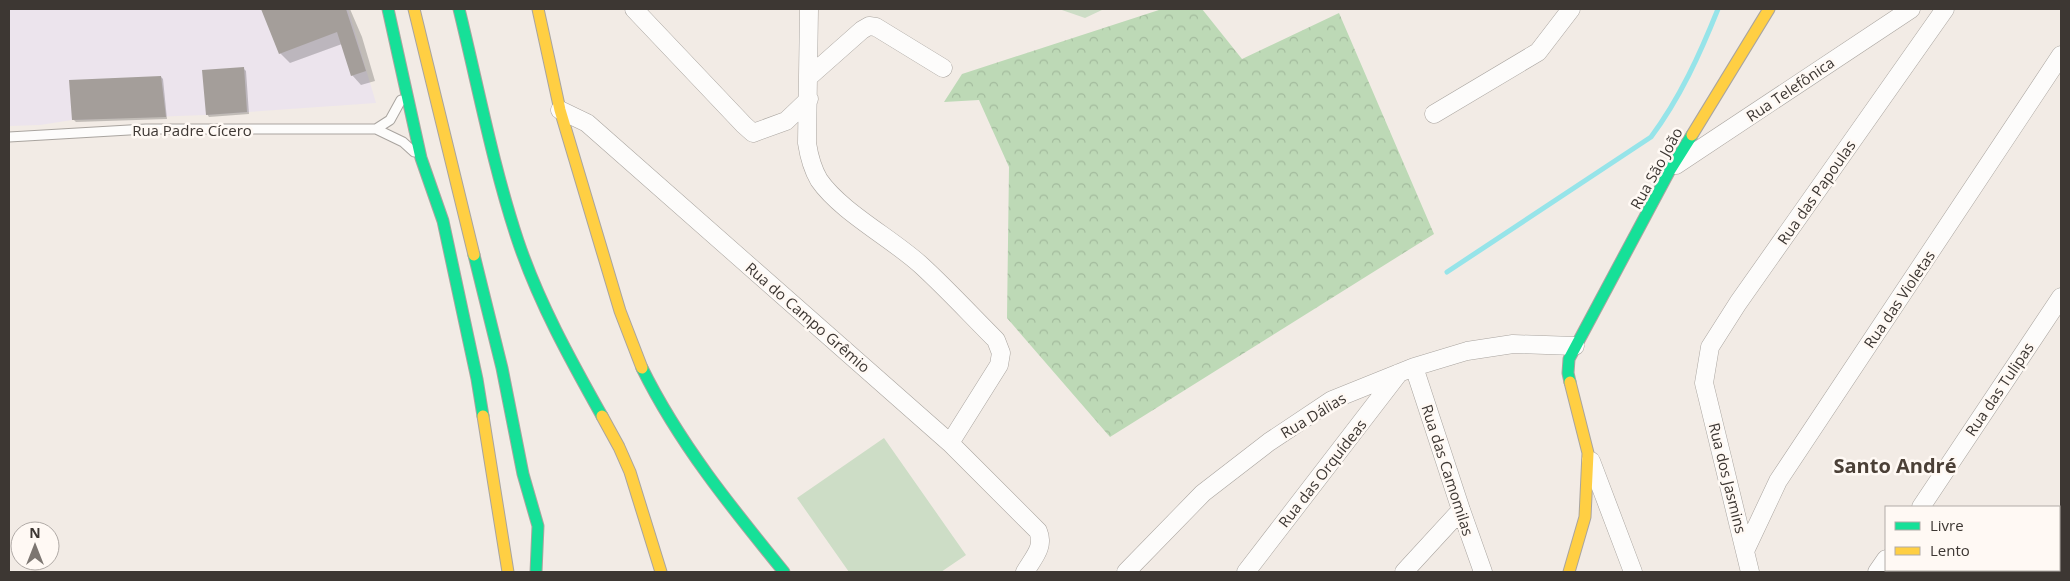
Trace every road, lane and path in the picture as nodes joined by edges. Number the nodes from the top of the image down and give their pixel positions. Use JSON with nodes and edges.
{"nodes":[{"id":1,"x":388,"y":9,"type":"edge"},
{"id":2,"x":414,"y":9,"type":"edge"},
{"id":3,"x":459,"y":9,"type":"edge"},
{"id":4,"x":538,"y":9,"type":"edge"},
{"id":5,"x":634,"y":9,"type":"edge"},
{"id":6,"x":809,"y":9,"type":"edge"},
{"id":7,"x":1571,"y":9,"type":"edge"},
{"id":8,"x":1769,"y":9,"type":"edge"},
{"id":9,"x":1910,"y":9,"type":"edge"},
{"id":10,"x":1945,"y":9,"type":"edge"},
{"id":11,"x":2061,"y":55,"type":"edge"},
{"id":12,"x":944,"y":68,"type":"dead end"},
{"id":13,"x":810,"y":76,"type":"junction"},
{"id":14,"x":406,"y":90,"type":"junction"},
{"id":15,"x":809,"y":99,"type":"junction"},
{"id":16,"x":560,"y":110,"type":"junction"},
{"id":17,"x":1434,"y":114,"type":"dead end"},
{"id":18,"x":376,"y":129,"type":"junction"},
{"id":19,"x":9,"y":137,"type":"edge"},
{"id":20,"x":421,"y":158,"type":"junction"},
{"id":21,"x":1670,"y":170,"type":"junction"},
{"id":22,"x":2061,"y":296,"type":"edge"},
{"id":23,"x":1575,"y":346,"type":"junction"},
{"id":24,"x":1406,"y":370,"type":"junction"},
{"id":25,"x":1704,"y":383,"type":"joint"},
{"id":26,"x":950,"y":443,"type":"junction"},
{"id":27,"x":1588,"y":453,"type":"junction"},
{"id":28,"x":1922,"y":506,"type":"edge"},
{"id":29,"x":1460,"y":510,"type":"junction"},
{"id":30,"x":1746,"y":549,"type":"junction"},
{"id":31,"x":1885,"y":560,"type":"edge"},
{"id":32,"x":508,"y":572,"type":"edge"},
{"id":33,"x":536,"y":572,"type":"edge"},
{"id":34,"x":661,"y":572,"type":"edge"},
{"id":35,"x":784,"y":572,"type":"edge"},
{"id":36,"x":1025,"y":572,"type":"edge"},
{"id":37,"x":1126,"y":572,"type":"edge"},
{"id":38,"x":1246,"y":572,"type":"edge"},
{"id":39,"x":1404,"y":572,"type":"edge"},
{"id":40,"x":1483,"y":572,"type":"edge"},
{"id":41,"x":1568,"y":572,"type":"edge"},
{"id":42,"x":1633,"y":572,"type":"edge"},
{"id":43,"x":1750,"y":572,"type":"edge"},
{"id":44,"x":1877,"y":572,"type":"edge"}],
"edges":[{"from":1,"to":14,"type":"street"},
{"from":2,"to":33,"type":"street"},
{"from":3,"to":34,"type":"street"},
{"from":4,"to":16,"type":"street"},
{"from":5,"to":15,"type":"street"},
{"from":6,"to":13,"type":"street"},
{"from":7,"to":17,"type":"street"},
{"from":8,"to":21,"type":"street","name":"Rua São João"},
{"from":9,"to":21,"type":"street","name":"Rua Telefônica"},
{"from":10,"to":25,"type":"street","name":"Rua das Papoulas"},
{"from":11,"to":30,"type":"street","name":"Rua das Violetas"},
{"from":12,"to":13,"type":"street"},
{"from":13,"to":15,"type":"street"},
{"from":14,"to":18,"type":"lane"},
{"from":14,"to":20,"type":"street"},
{"from":15,"to":26,"type":"street"},
{"from":16,"to":26,"type":"street","name":"Rua do Campo Grêmio"},
{"from":16,"to":35,"type":"street"},
{"from":18,"to":19,"type":"lane","name":"Rua Padre Cícero"},
{"from":18,"to":20,"type":"lane","name":"Rua Padre Cícero"},
{"from":20,"to":32,"type":"street"},
{"from":21,"to":23,"type":"street","name":"Rua São João"},
{"from":22,"to":28,"type":"street","name":"Rua das Tulipas"},
{"from":23,"to":24,"type":"street","name":"Rua Dálias"},
{"from":23,"to":27,"type":"street","name":"Rua São João"},
{"from":24,"to":29,"type":"street","name":"Rua das Camomilas"},
{"from":24,"to":37,"type":"street","name":"Rua Dálias"},
{"from":24,"to":38,"type":"street","name":"Rua das Orquídeas"},
{"from":25,"to":30,"type":"street","name":"Rua dos Jasmins"},
{"from":26,"to":36,"type":"street","name":"Rua do Campo Grêmio"},
{"from":27,"to":41,"type":"street","name":"Rua São João"},
{"from":27,"to":42,"type":"street"},
{"from":29,"to":39,"type":"street"},
{"from":29,"to":40,"type":"street","name":"Rua das Camomilas"},
{"from":30,"to":43,"type":"street","name":"Rua dos Jasmins"},
{"from":31,"to":44,"type":"street"}]}
